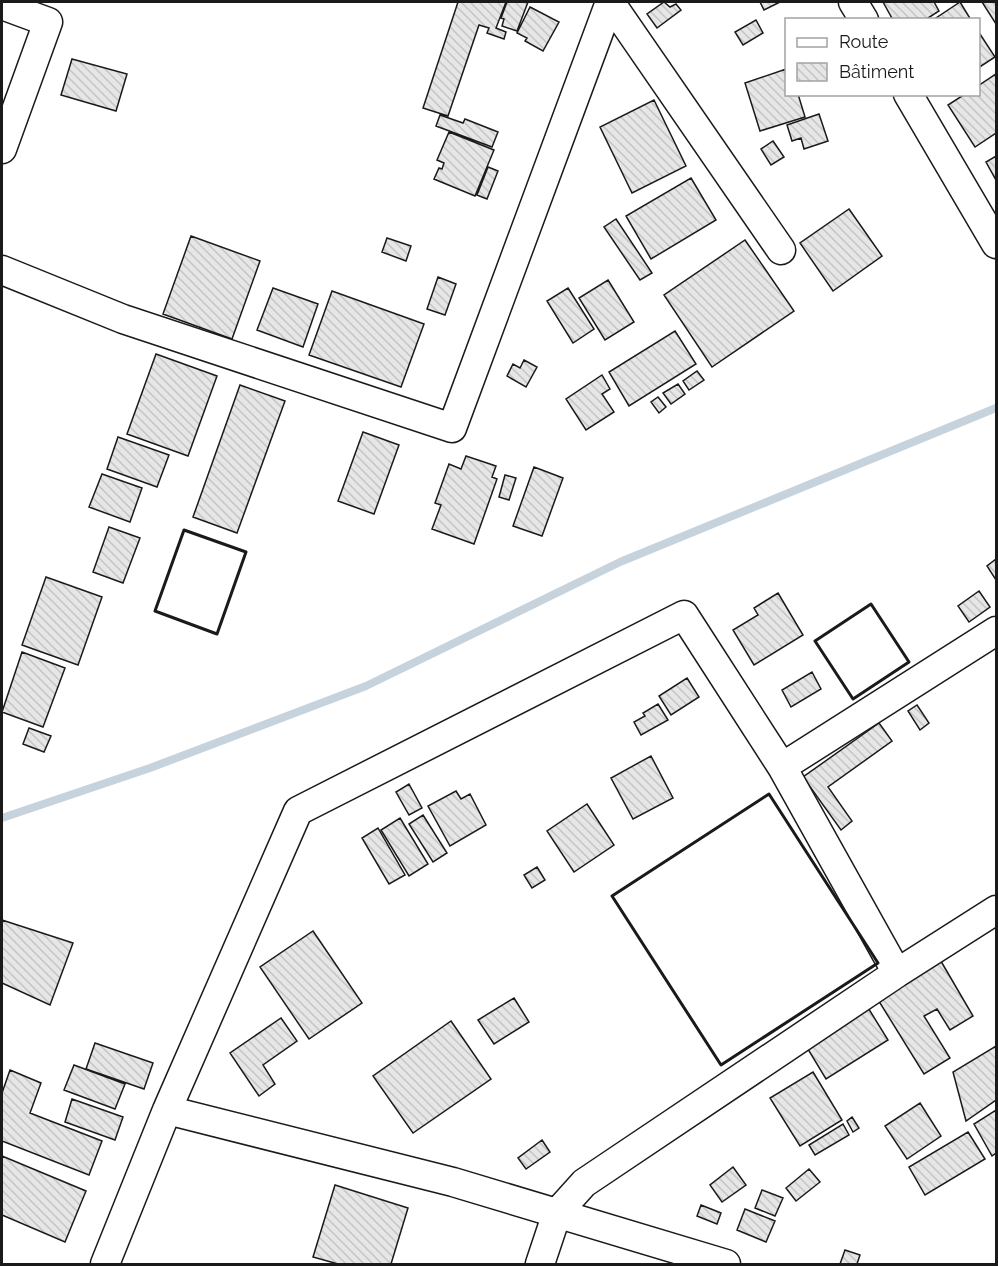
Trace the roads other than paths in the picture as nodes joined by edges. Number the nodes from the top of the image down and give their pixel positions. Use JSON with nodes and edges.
{"nodes":[{"id":1,"x":610,"y":2,"type":"edge"},
{"id":2,"x":853,"y":2,"type":"edge"},
{"id":3,"x":2,"y":5,"type":"edge"},
{"id":4,"x":863,"y":18,"type":"edge"},
{"id":5,"x":909,"y":96,"type":"edge"},
{"id":6,"x":2,"y":149,"type":"edge"},
{"id":7,"x":996,"y":244,"type":"edge"},
{"id":8,"x":781,"y":250,"type":"dead end"},
{"id":9,"x":2,"y":270,"type":"edge"},
{"id":10,"x":996,"y":631,"type":"edge"},
{"id":11,"x":782,"y":767,"type":"junction"},
{"id":12,"x":996,"y":910,"type":"edge"},
{"id":13,"x":897,"y":973,"type":"junction"},
{"id":14,"x":167,"y":1110,"type":"junction"},
{"id":15,"x":557,"y":1213,"type":"junction"},
{"id":16,"x":105,"y":1264,"type":"edge"},
{"id":17,"x":540,"y":1264,"type":"edge"},
{"id":18,"x":726,"y":1264,"type":"edge"}],
"edges":[{"from":1,"to":8,"type":"street"},
{"from":1,"to":9,"type":"street"},
{"from":2,"to":4,"type":"street"},
{"from":3,"to":6,"type":"street"},
{"from":5,"to":7,"type":"street"},
{"from":10,"to":11,"type":"street"},
{"from":11,"to":13,"type":"street"},
{"from":11,"to":14,"type":"street"},
{"from":12,"to":13,"type":"street"},
{"from":13,"to":15,"type":"street"},
{"from":14,"to":15,"type":"street"},
{"from":14,"to":16,"type":"street"},
{"from":15,"to":17,"type":"street"},
{"from":15,"to":18,"type":"street"}]}
